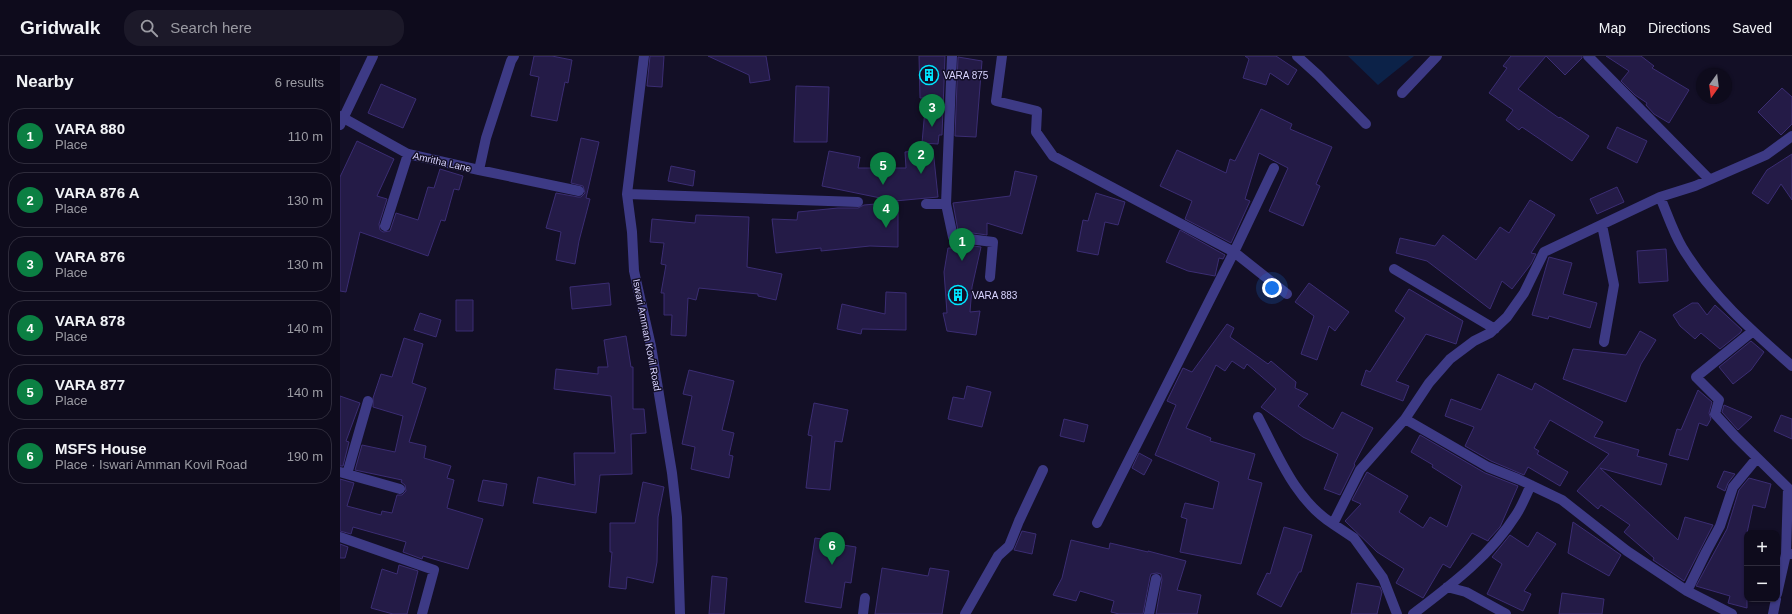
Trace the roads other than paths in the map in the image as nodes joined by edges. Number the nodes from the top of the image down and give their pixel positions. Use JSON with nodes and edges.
{"nodes":[{"id":1,"x":373,"y":56,"type":"edge"},
{"id":2,"x":514,"y":56,"type":"edge"},
{"id":3,"x":644,"y":56,"type":"edge"},
{"id":4,"x":952,"y":56,"type":"edge"},
{"id":5,"x":1002,"y":56,"type":"edge"},
{"id":6,"x":1297,"y":56,"type":"edge"},
{"id":7,"x":1437,"y":56,"type":"edge"},
{"id":8,"x":1588,"y":56,"type":"edge"},
{"id":9,"x":1402,"y":93,"type":"dead end"},
{"id":10,"x":341,"y":119,"type":"edge"},
{"id":11,"x":1366,"y":124,"type":"dead end"},
{"id":12,"x":1792,"y":136,"type":"edge"},
{"id":13,"x":408,"y":154,"type":"junction"},
{"id":14,"x":1274,"y":168,"type":"dead end"},
{"id":15,"x":479,"y":170,"type":"junction"},
{"id":16,"x":1710,"y":180,"type":"junction"},
{"id":17,"x":578,"y":191,"type":"dead end"},
{"id":18,"x":627,"y":194,"type":"junction"},
{"id":19,"x":1660,"y":197,"type":"junction"},
{"id":20,"x":858,"y":202,"type":"dead end"},
{"id":21,"x":926,"y":204,"type":"dead end"},
{"id":22,"x":946,"y":204,"type":"junction"},
{"id":23,"x":1602,"y":225,"type":"junction"},
{"id":24,"x":385,"y":226,"type":"dead end"},
{"id":25,"x":1234,"y":252,"type":"junction"},
{"id":26,"x":1394,"y":269,"type":"dead end"},
{"id":27,"x":990,"y":277,"type":"dead end"},
{"id":28,"x":1287,"y":294,"type":"dead end"},
{"id":29,"x":1495,"y":329,"type":"junction"},
{"id":30,"x":1752,"y":331,"type":"junction"},
{"id":31,"x":1604,"y":342,"type":"dead end"},
{"id":32,"x":1792,"y":366,"type":"edge"},
{"id":33,"x":368,"y":401,"type":"dead end"},
{"id":34,"x":1258,"y":417,"type":"dead end"},
{"id":35,"x":1405,"y":419,"type":"junction"},
{"id":36,"x":1757,"y":458,"type":"junction"},
{"id":37,"x":1043,"y":470,"type":"dead end"},
{"id":38,"x":343,"y":473,"type":"edge"},
{"id":39,"x":1531,"y":485,"type":"junction"},
{"id":40,"x":400,"y":488,"type":"dead end"},
{"id":41,"x":1097,"y":523,"type":"dead end"},
{"id":42,"x":1333,"y":524,"type":"junction"},
{"id":43,"x":340,"y":538,"type":"edge"},
{"id":44,"x":1789,"y":554,"type":"edge"},
{"id":45,"x":1156,"y":579,"type":"dead end"},
{"id":46,"x":1780,"y":584,"type":"edge"},
{"id":47,"x":1447,"y":587,"type":"junction"},
{"id":48,"x":1687,"y":591,"type":"junction"},
{"id":49,"x":865,"y":598,"type":"dead end"},
{"id":50,"x":1775,"y":602,"type":"edge"},
{"id":51,"x":422,"y":614,"type":"edge"},
{"id":52,"x":680,"y":614,"type":"edge"},
{"id":53,"x":863,"y":614,"type":"edge"},
{"id":54,"x":965,"y":614,"type":"edge"},
{"id":55,"x":1149,"y":614,"type":"edge"},
{"id":56,"x":1397,"y":614,"type":"edge"},
{"id":57,"x":1412,"y":614,"type":"edge"},
{"id":58,"x":1506,"y":614,"type":"edge"},
{"id":59,"x":1732,"y":614,"type":"edge"},
{"id":60,"x":1773,"y":614,"type":"edge"}],
"edges":[{"from":1,"to":10,"type":"street"},
{"from":2,"to":15,"type":"street","name":"Amritha Lane"},
{"from":3,"to":18,"type":"street","name":"Iswari Amman Kovil Road"},
{"from":4,"to":22,"type":"street"},
{"from":5,"to":25,"type":"street"},
{"from":6,"to":11,"type":"street"},
{"from":7,"to":9,"type":"street"},
{"from":8,"to":16,"type":"street"},
{"from":10,"to":13,"type":"street","name":"Amritha Lane"},
{"from":12,"to":16,"type":"street"},
{"from":13,"to":15,"type":"street","name":"Amritha Lane"},
{"from":13,"to":24,"type":"street"},
{"from":14,"to":25,"type":"street"},
{"from":15,"to":17,"type":"street"},
{"from":16,"to":19,"type":"street"},
{"from":18,"to":20,"type":"street"},
{"from":18,"to":52,"type":"street","name":"Iswari Amman Kovil Road"},
{"from":19,"to":23,"type":"street"},
{"from":19,"to":30,"type":"street"},
{"from":21,"to":22,"type":"street"},
{"from":22,"to":27,"type":"street"},
{"from":23,"to":29,"type":"street"},
{"from":23,"to":31,"type":"street"},
{"from":25,"to":28,"type":"street"},
{"from":25,"to":41,"type":"street"},
{"from":26,"to":29,"type":"street"},
{"from":29,"to":35,"type":"street"},
{"from":30,"to":32,"type":"street"},
{"from":30,"to":36,"type":"street"},
{"from":33,"to":38,"type":"street"},
{"from":34,"to":42,"type":"street"},
{"from":35,"to":39,"type":"street"},
{"from":35,"to":42,"type":"street"},
{"from":36,"to":44,"type":"street"},
{"from":36,"to":48,"type":"street"},
{"from":37,"to":54,"type":"street"},
{"from":38,"to":40,"type":"street"},
{"from":39,"to":47,"type":"street"},
{"from":39,"to":48,"type":"street"},
{"from":42,"to":56,"type":"street"},
{"from":43,"to":51,"type":"street"},
{"from":44,"to":46,"type":"street"},
{"from":45,"to":55,"type":"street"},
{"from":47,"to":57,"type":"street"},
{"from":47,"to":58,"type":"street"},
{"from":48,"to":59,"type":"street"},
{"from":49,"to":53,"type":"street"},
{"from":50,"to":60,"type":"street"}]}
